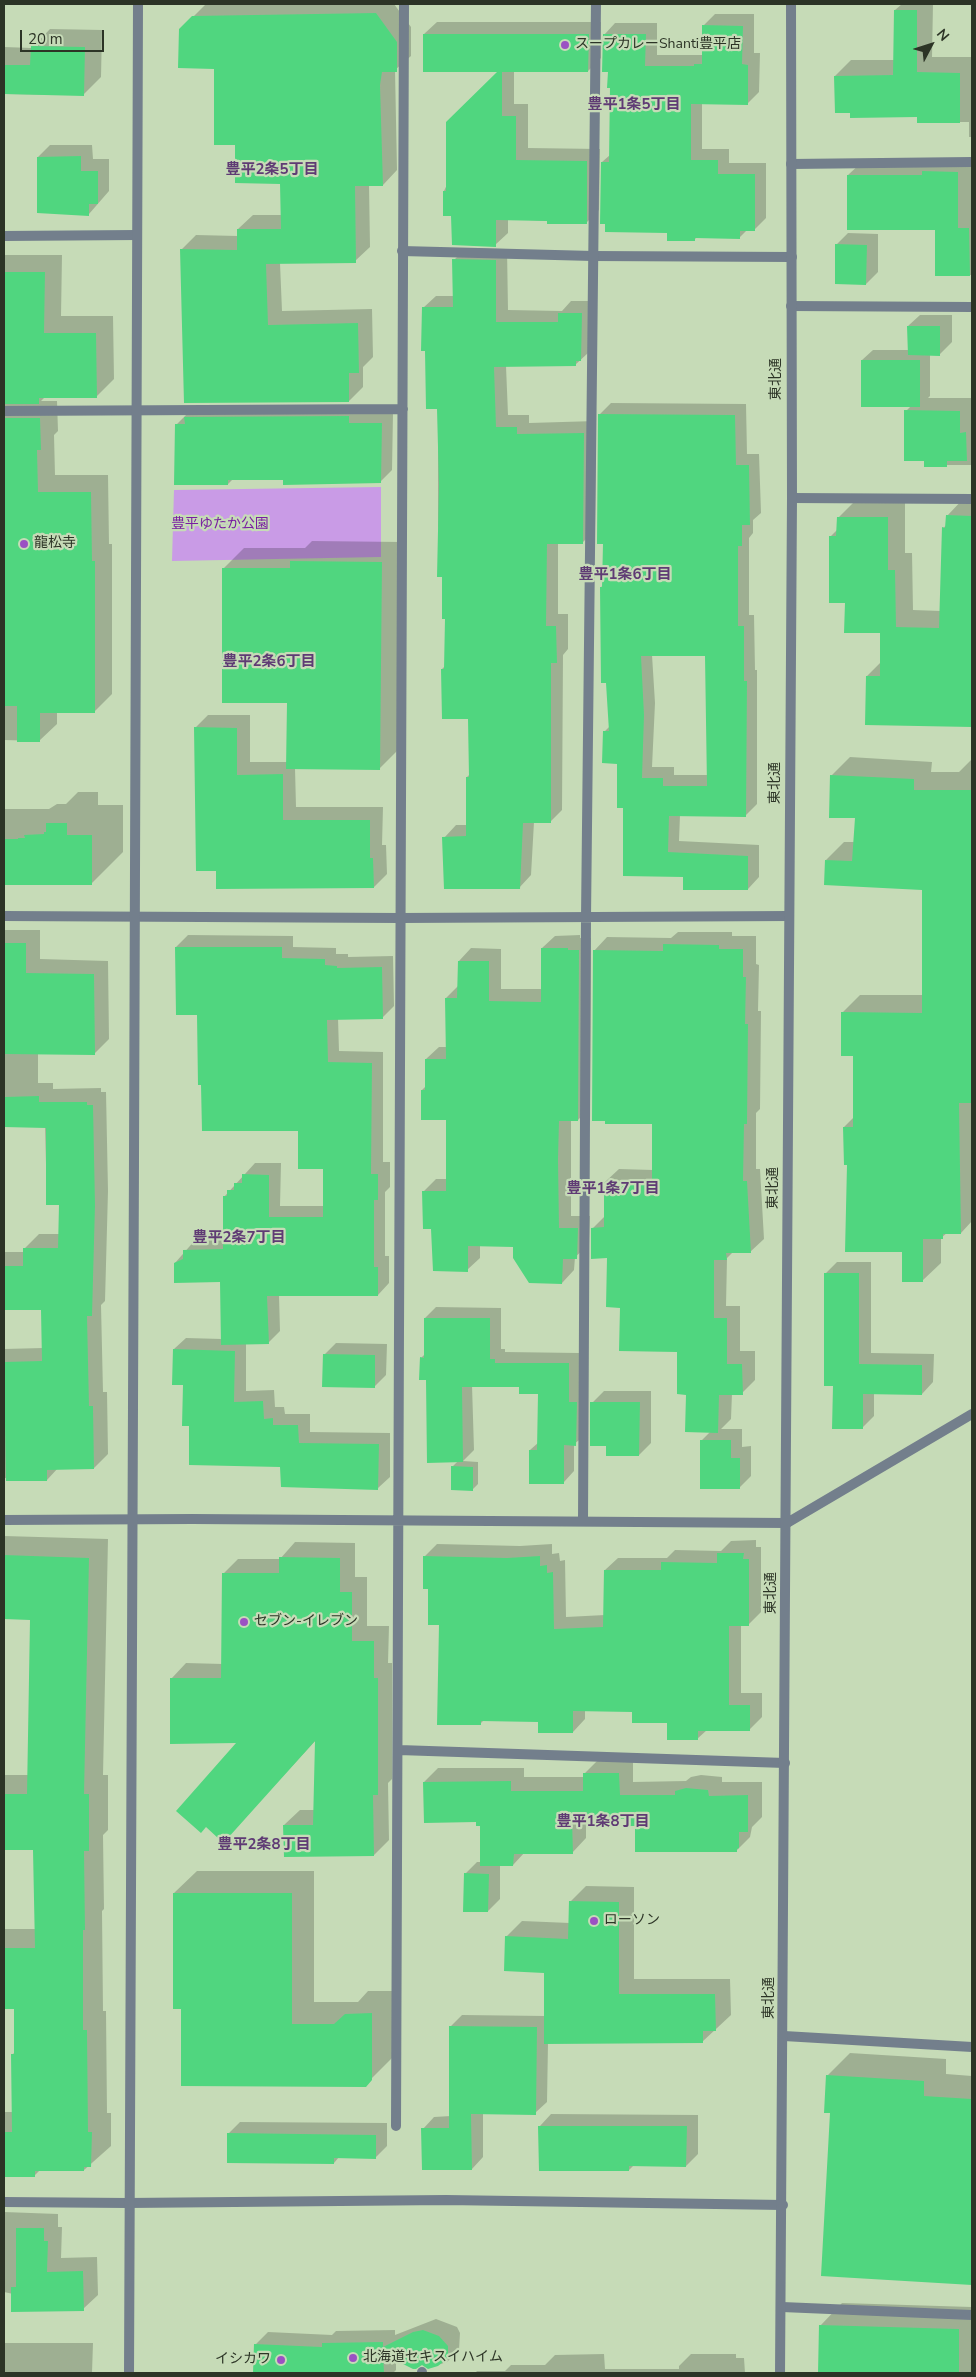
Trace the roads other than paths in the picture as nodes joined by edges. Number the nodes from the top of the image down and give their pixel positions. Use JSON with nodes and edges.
{"nodes":[{"id":1,"x":138,"y":4,"type":"edge"},
{"id":2,"x":404,"y":4,"type":"edge"},
{"id":3,"x":596,"y":4,"type":"edge"},
{"id":4,"x":791,"y":4,"type":"edge"},
{"id":5,"x":972,"y":162,"type":"edge"},
{"id":6,"x":791,"y":164,"type":"junction"},
{"id":7,"x":137,"y":235,"type":"junction"},
{"id":8,"x":4,"y":236,"type":"edge"},
{"id":9,"x":402,"y":251,"type":"junction"},
{"id":10,"x":593,"y":256,"type":"junction"},
{"id":11,"x":792,"y":257,"type":"junction"},
{"id":12,"x":791,"y":306,"type":"junction"},
{"id":13,"x":972,"y":307,"type":"edge"},
{"id":14,"x":403,"y":409,"type":"junction"},
{"id":15,"x":4,"y":410,"type":"edge"},
{"id":16,"x":137,"y":411,"type":"junction"},
{"id":17,"x":792,"y":498,"type":"junction"},
{"id":18,"x":972,"y":499,"type":"edge"},
{"id":19,"x":4,"y":916,"type":"edge"},
{"id":20,"x":789,"y":916,"type":"junction"},
{"id":21,"x":135,"y":917,"type":"junction"},
{"id":22,"x":400,"y":918,"type":"junction"},
{"id":23,"x":586,"y":918,"type":"junction"},
{"id":24,"x":972,"y":1414,"type":"edge"},
{"id":25,"x":4,"y":1520,"type":"edge"},
{"id":26,"x":583,"y":1520,"type":"junction"},
{"id":27,"x":130,"y":1521,"type":"junction"},
{"id":28,"x":398,"y":1521,"type":"junction"},
{"id":29,"x":787,"y":1522,"type":"junction"},
{"id":30,"x":399,"y":1750,"type":"junction"},
{"id":31,"x":785,"y":1763,"type":"junction"},
{"id":32,"x":784,"y":2036,"type":"junction"},
{"id":33,"x":972,"y":2047,"type":"edge"},
{"id":34,"x":396,"y":2126,"type":"dead end"},
{"id":35,"x":4,"y":2202,"type":"edge"},
{"id":36,"x":128,"y":2203,"type":"junction"},
{"id":37,"x":783,"y":2205,"type":"junction"},
{"id":38,"x":782,"y":2307,"type":"junction"},
{"id":39,"x":972,"y":2315,"type":"edge"},
{"id":40,"x":129,"y":2373,"type":"edge"},
{"id":41,"x":780,"y":2373,"type":"edge"}],
"edges":[{"from":1,"to":7,"type":"street"},
{"from":2,"to":9,"type":"street"},
{"from":3,"to":10,"type":"street"},
{"from":4,"to":6,"type":"street","name":"東北通"},
{"from":5,"to":6,"type":"street"},
{"from":6,"to":11,"type":"street","name":"東北通"},
{"from":7,"to":8,"type":"street"},
{"from":7,"to":16,"type":"street"},
{"from":9,"to":10,"type":"street"},
{"from":9,"to":14,"type":"street"},
{"from":10,"to":11,"type":"street"},
{"from":10,"to":23,"type":"street"},
{"from":11,"to":12,"type":"street","name":"東北通"},
{"from":12,"to":13,"type":"street"},
{"from":12,"to":17,"type":"street","name":"東北通"},
{"from":14,"to":16,"type":"street"},
{"from":14,"to":22,"type":"street"},
{"from":15,"to":16,"type":"street"},
{"from":16,"to":21,"type":"street"},
{"from":17,"to":18,"type":"street"},
{"from":17,"to":20,"type":"street","name":"東北通"},
{"from":19,"to":21,"type":"street"},
{"from":20,"to":23,"type":"street"},
{"from":20,"to":29,"type":"street","name":"東北通"},
{"from":21,"to":22,"type":"street"},
{"from":21,"to":27,"type":"street"},
{"from":22,"to":23,"type":"street"},
{"from":22,"to":28,"type":"street"},
{"from":23,"to":26,"type":"street"},
{"from":24,"to":29,"type":"street"},
{"from":25,"to":27,"type":"street"},
{"from":26,"to":28,"type":"street"},
{"from":26,"to":29,"type":"street"},
{"from":27,"to":28,"type":"street"},
{"from":27,"to":36,"type":"street"},
{"from":28,"to":30,"type":"street"},
{"from":29,"to":31,"type":"street","name":"東北通"},
{"from":30,"to":31,"type":"street"},
{"from":30,"to":34,"type":"street"},
{"from":31,"to":32,"type":"street","name":"東北通"},
{"from":32,"to":33,"type":"street"},
{"from":32,"to":37,"type":"street","name":"東北通"},
{"from":35,"to":36,"type":"street"},
{"from":36,"to":37,"type":"street"},
{"from":36,"to":40,"type":"street"},
{"from":37,"to":38,"type":"street","name":"東北通"},
{"from":38,"to":39,"type":"street"},
{"from":38,"to":41,"type":"street","name":"東北通"}]}
